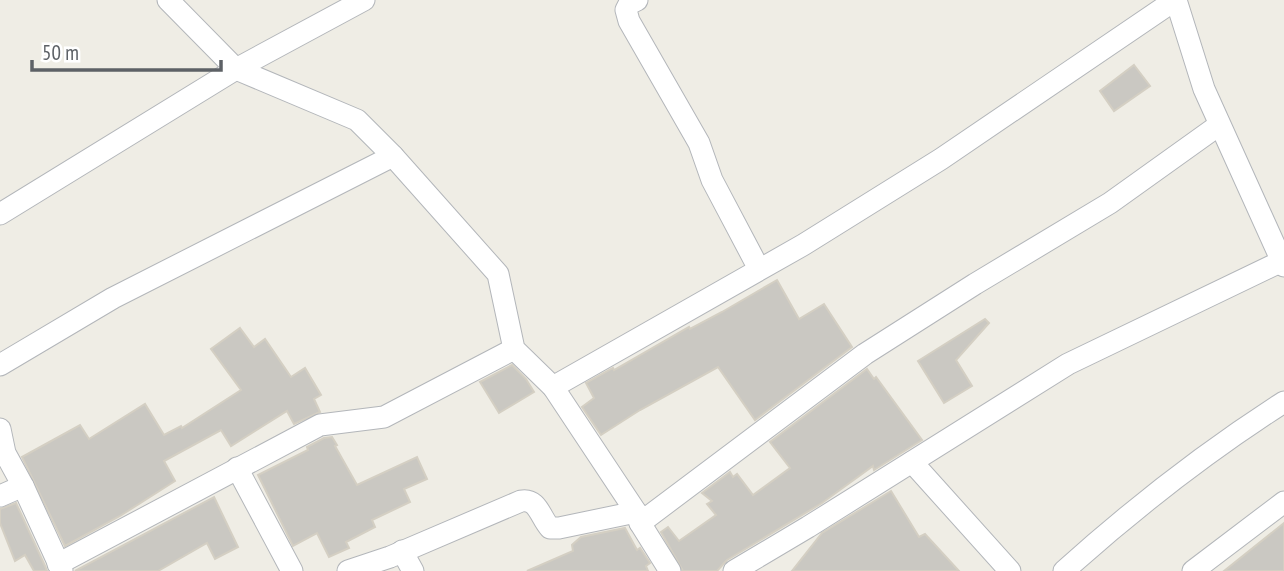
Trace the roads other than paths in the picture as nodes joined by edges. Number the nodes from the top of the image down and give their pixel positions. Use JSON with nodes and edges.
{"nodes":[{"id":1,"x":168,"y":0,"type":"edge"},
{"id":2,"x":364,"y":0,"type":"edge"},
{"id":3,"x":637,"y":0,"type":"edge"},
{"id":4,"x":1175,"y":0,"type":"edge"},
{"id":5,"x":236,"y":69,"type":"junction"},
{"id":6,"x":1219,"y":125,"type":"junction"},
{"id":7,"x":393,"y":156,"type":"junction"},
{"id":8,"x":0,"y":215,"type":"edge"},
{"id":9,"x":1283,"y":263,"type":"edge"},
{"id":10,"x":760,"y":269,"type":"junction"},
{"id":11,"x":514,"y":349,"type":"junction"},
{"id":12,"x":0,"y":365,"type":"edge"},
{"id":13,"x":553,"y":387,"type":"junction"},
{"id":14,"x":1284,"y":402,"type":"edge"},
{"id":15,"x":0,"y":429,"type":"edge"},
{"id":16,"x":912,"y":462,"type":"junction"},
{"id":17,"x":237,"y":468,"type":"junction"},
{"id":18,"x":23,"y":486,"type":"junction"},
{"id":19,"x":0,"y":496,"type":"edge"},
{"id":20,"x":1284,"y":502,"type":"edge"},
{"id":21,"x":638,"y":518,"type":"junction"},
{"id":22,"x":402,"y":551,"type":"junction"},
{"id":23,"x":60,"y":568,"type":"edge"},
{"id":24,"x":292,"y":571,"type":"edge"},
{"id":25,"x":348,"y":571,"type":"edge"},
{"id":26,"x":413,"y":571,"type":"edge"},
{"id":27,"x":670,"y":571,"type":"edge"},
{"id":28,"x":734,"y":571,"type":"edge"},
{"id":29,"x":1010,"y":571,"type":"edge"},
{"id":30,"x":1064,"y":571,"type":"edge"},
{"id":31,"x":1193,"y":571,"type":"edge"}],
"edges":[{"from":1,"to":5,"type":"street"},
{"from":2,"to":5,"type":"street"},
{"from":3,"to":10,"type":"street"},
{"from":4,"to":6,"type":"street"},
{"from":4,"to":10,"type":"street"},
{"from":5,"to":7,"type":"street"},
{"from":5,"to":8,"type":"street"},
{"from":6,"to":9,"type":"street"},
{"from":6,"to":21,"type":"street"},
{"from":7,"to":11,"type":"street"},
{"from":7,"to":12,"type":"street"},
{"from":9,"to":16,"type":"street"},
{"from":10,"to":13,"type":"street"},
{"from":11,"to":13,"type":"street"},
{"from":11,"to":17,"type":"street"},
{"from":13,"to":21,"type":"street"},
{"from":14,"to":30,"type":"street"},
{"from":15,"to":18,"type":"street"},
{"from":16,"to":28,"type":"street"},
{"from":16,"to":29,"type":"street"},
{"from":17,"to":23,"type":"street"},
{"from":17,"to":24,"type":"street"},
{"from":18,"to":19,"type":"street"},
{"from":18,"to":23,"type":"street"},
{"from":20,"to":31,"type":"street"},
{"from":21,"to":22,"type":"street"},
{"from":21,"to":27,"type":"street"},
{"from":22,"to":25,"type":"street"},
{"from":22,"to":26,"type":"street"}]}
